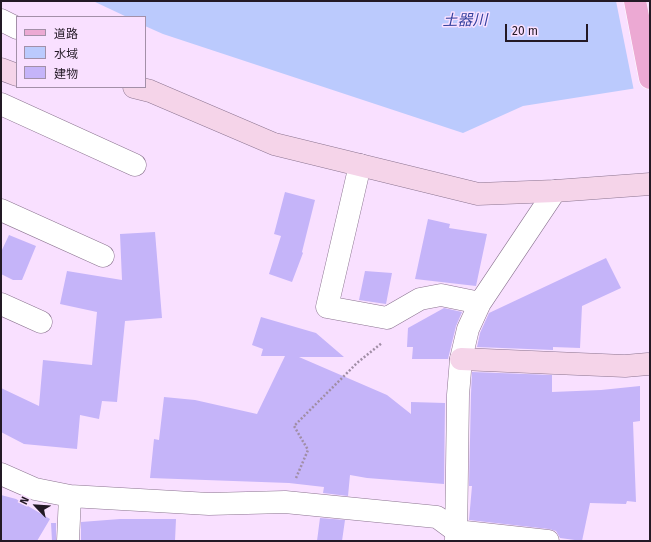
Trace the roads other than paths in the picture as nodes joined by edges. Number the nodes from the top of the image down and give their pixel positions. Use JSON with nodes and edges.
{"nodes":[{"id":1,"x":635,"y":1,"type":"edge"},
{"id":2,"x":1,"y":20,"type":"edge"},
{"id":3,"x":16,"y":28,"type":"edge"},
{"id":4,"x":1,"y":68,"type":"edge"},
{"id":5,"x":16,"y":75,"type":"edge"},
{"id":6,"x":650,"y":78,"type":"edge"},
{"id":7,"x":142,"y":88,"type":"edge"},
{"id":8,"x":1,"y":104,"type":"edge"},
{"id":9,"x":135,"y":165,"type":"dead end"},
{"id":10,"x":360,"y":165,"type":"junction"},
{"id":11,"x":650,"y":184,"type":"edge"},
{"id":12,"x":555,"y":191,"type":"junction"},
{"id":13,"x":1,"y":210,"type":"edge"},
{"id":14,"x":103,"y":256,"type":"dead end"},
{"id":15,"x":480,"y":303,"type":"junction"},
{"id":16,"x":1,"y":304,"type":"edge"},
{"id":17,"x":41,"y":322,"type":"dead end"},
{"id":18,"x":461,"y":359,"type":"junction"},
{"id":19,"x":648,"y":364,"type":"dead end"},
{"id":20,"x":1,"y":474,"type":"edge"},
{"id":21,"x":70,"y":496,"type":"junction"},
{"id":22,"x":456,"y":536,"type":"edge"},
{"id":23,"x":68,"y":541,"type":"edge"},
{"id":24,"x":548,"y":541,"type":"edge"}],
"edges":[{"from":1,"to":6,"type":"main road"},
{"from":2,"to":3,"type":"street"},
{"from":4,"to":5,"type":"street"},
{"from":7,"to":10,"type":"street"},
{"from":8,"to":9,"type":"street"},
{"from":10,"to":12,"type":"street"},
{"from":10,"to":15,"type":"street"},
{"from":11,"to":12,"type":"street"},
{"from":12,"to":15,"type":"street"},
{"from":13,"to":14,"type":"street"},
{"from":15,"to":18,"type":"street"},
{"from":16,"to":17,"type":"street"},
{"from":18,"to":19,"type":"street"},
{"from":18,"to":22,"type":"street"},
{"from":20,"to":21,"type":"street"},
{"from":21,"to":22,"type":"street"},
{"from":21,"to":23,"type":"street"},
{"from":22,"to":24,"type":"street"}]}
